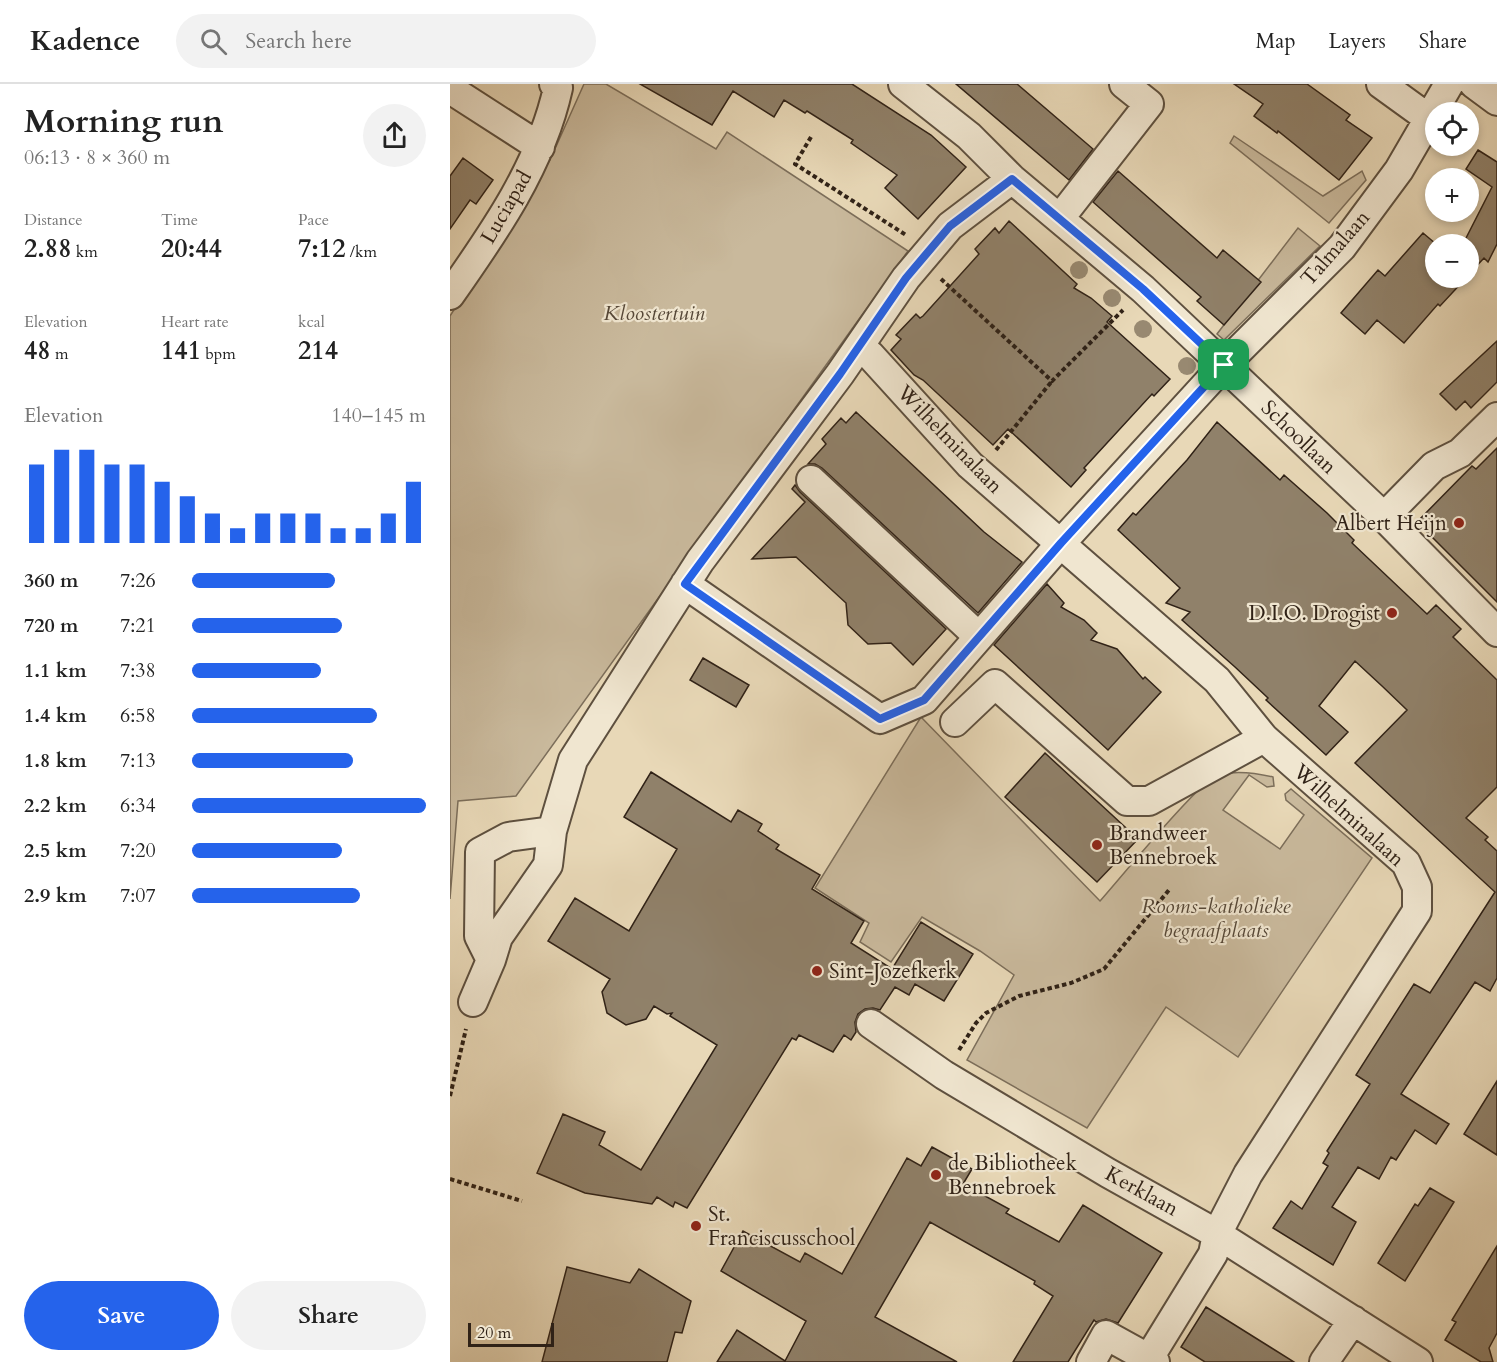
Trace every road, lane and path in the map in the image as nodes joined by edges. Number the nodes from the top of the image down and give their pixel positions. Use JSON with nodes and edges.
{"nodes":[{"id":1,"x":554,"y":84,"type":"edge"},
{"id":2,"x":903,"y":84,"type":"edge"},
{"id":3,"x":1124,"y":84,"type":"edge"},
{"id":4,"x":1381,"y":84,"type":"edge"},
{"id":5,"x":1449,"y":84,"type":"edge"},
{"id":6,"x":1474,"y":84,"type":"edge"},
{"id":7,"x":450,"y":89,"type":"edge"},
{"id":8,"x":1497,"y":101,"type":"edge"},
{"id":9,"x":1438,"y":102,"type":"edge"},
{"id":10,"x":1425,"y":116,"type":"edge"},
{"id":11,"x":1425,"y":123,"type":"edge"},
{"id":12,"x":811,"y":137,"type":"dead end"},
{"id":13,"x":540,"y":147,"type":"junction"},
{"id":14,"x":1012,"y":179,"type":"junction"},
{"id":15,"x":1060,"y":218,"type":"junction"},
{"id":16,"x":913,"y":228,"type":"dead end"},
{"id":17,"x":946,"y":269,"type":"dead end"},
{"id":18,"x":1143,"y":289,"type":"junction"},
{"id":19,"x":450,"y":295,"type":"edge"},
{"id":20,"x":870,"y":355,"type":"dead end"},
{"id":21,"x":1224,"y":365,"type":"junction"},
{"id":22,"x":1052,"y":381,"type":"junction"},
{"id":23,"x":1497,"y":417,"type":"edge"},
{"id":24,"x":974,"y":469,"type":"junction"},
{"id":25,"x":811,"y":480,"type":"dead end"},
{"id":26,"x":1384,"y":517,"type":"junction"},
{"id":27,"x":1061,"y":543,"type":"junction"},
{"id":28,"x":685,"y":584,"type":"junction"},
{"id":29,"x":1493,"y":622,"type":"edge"},
{"id":30,"x":979,"y":637,"type":"junction"},
{"id":31,"x":955,"y":722,"type":"dead end"},
{"id":32,"x":1264,"y":738,"type":"junction"},
{"id":33,"x":552,"y":831,"type":"junction"},
{"id":34,"x":1169,"y":890,"type":"dead end"},
{"id":35,"x":490,"y":960,"type":"junction"},
{"id":36,"x":472,"y":1002,"type":"joint"},
{"id":37,"x":872,"y":1024,"type":"dead end"},
{"id":38,"x":944,"y":1075,"type":"junction"},
{"id":39,"x":450,"y":1096,"type":"edge"},
{"id":40,"x":450,"y":1179,"type":"edge"},
{"id":41,"x":522,"y":1201,"type":"dead end"},
{"id":42,"x":1217,"y":1234,"type":"junction"},
{"id":43,"x":1353,"y":1320,"type":"junction"},
{"id":44,"x":1152,"y":1360,"type":"edge"},
{"id":45,"x":1091,"y":1362,"type":"edge"},
{"id":46,"x":1324,"y":1362,"type":"edge"},
{"id":47,"x":1418,"y":1362,"type":"edge"}],
"edges":[{"from":1,"to":13,"type":"street","name":"Luciapad"},
{"from":2,"to":14,"type":"street","name":"Schoollaan"},
{"from":3,"to":15,"type":"street"},
{"from":4,"to":10,"type":"street"},
{"from":5,"to":9,"type":"street","name":"Talmalaan"},
{"from":6,"to":8,"type":"street"},
{"from":7,"to":13,"type":"street","name":"Luciapad"},
{"from":11,"to":21,"type":"street","name":"Talmalaan"},
{"from":12,"to":16,"type":"path"},
{"from":13,"to":19,"type":"street","name":"Luciapad"},
{"from":14,"to":15,"type":"street","name":"Schoollaan"},
{"from":14,"to":28,"type":"street"},
{"from":15,"to":18,"type":"street","name":"Schoollaan"},
{"from":17,"to":22,"type":"path"},
{"from":18,"to":21,"type":"street","name":"Schoollaan"},
{"from":18,"to":22,"type":"path"},
{"from":20,"to":24,"type":"street","name":"Wilhelminalaan"},
{"from":21,"to":26,"type":"street","name":"Schoollaan"},
{"from":21,"to":27,"type":"street","name":"Talmalaan"},
{"from":22,"to":24,"type":"path"},
{"from":23,"to":26,"type":"street"},
{"from":24,"to":27,"type":"street","name":"Wilhelminalaan"},
{"from":25,"to":30,"type":"street"},
{"from":26,"to":29,"type":"street","name":"Schoollaan"},
{"from":27,"to":30,"type":"street"},
{"from":27,"to":32,"type":"street","name":"Wilhelminalaan"},
{"from":28,"to":30,"type":"street"},
{"from":28,"to":33,"type":"street"},
{"from":31,"to":32,"type":"street"},
{"from":32,"to":42,"type":"street","name":"Wilhelminalaan"},
{"from":33,"to":35,"type":"street"},
{"from":33,"to":35,"type":"street"},
{"from":34,"to":38,"type":"path"},
{"from":35,"to":36,"type":"street"},
{"from":36,"to":39,"type":"path"},
{"from":37,"to":38,"type":"street","name":"Kerklaan"},
{"from":38,"to":42,"type":"street","name":"Kerklaan"},
{"from":40,"to":41,"type":"path"},
{"from":42,"to":43,"type":"street","name":"Kerklaan"},
{"from":42,"to":44,"type":"street","name":"Wilhelminalaan"},
{"from":43,"to":46,"type":"street"},
{"from":43,"to":47,"type":"street","name":"Kerklaan"},
{"from":44,"to":45,"type":"street"}]}
